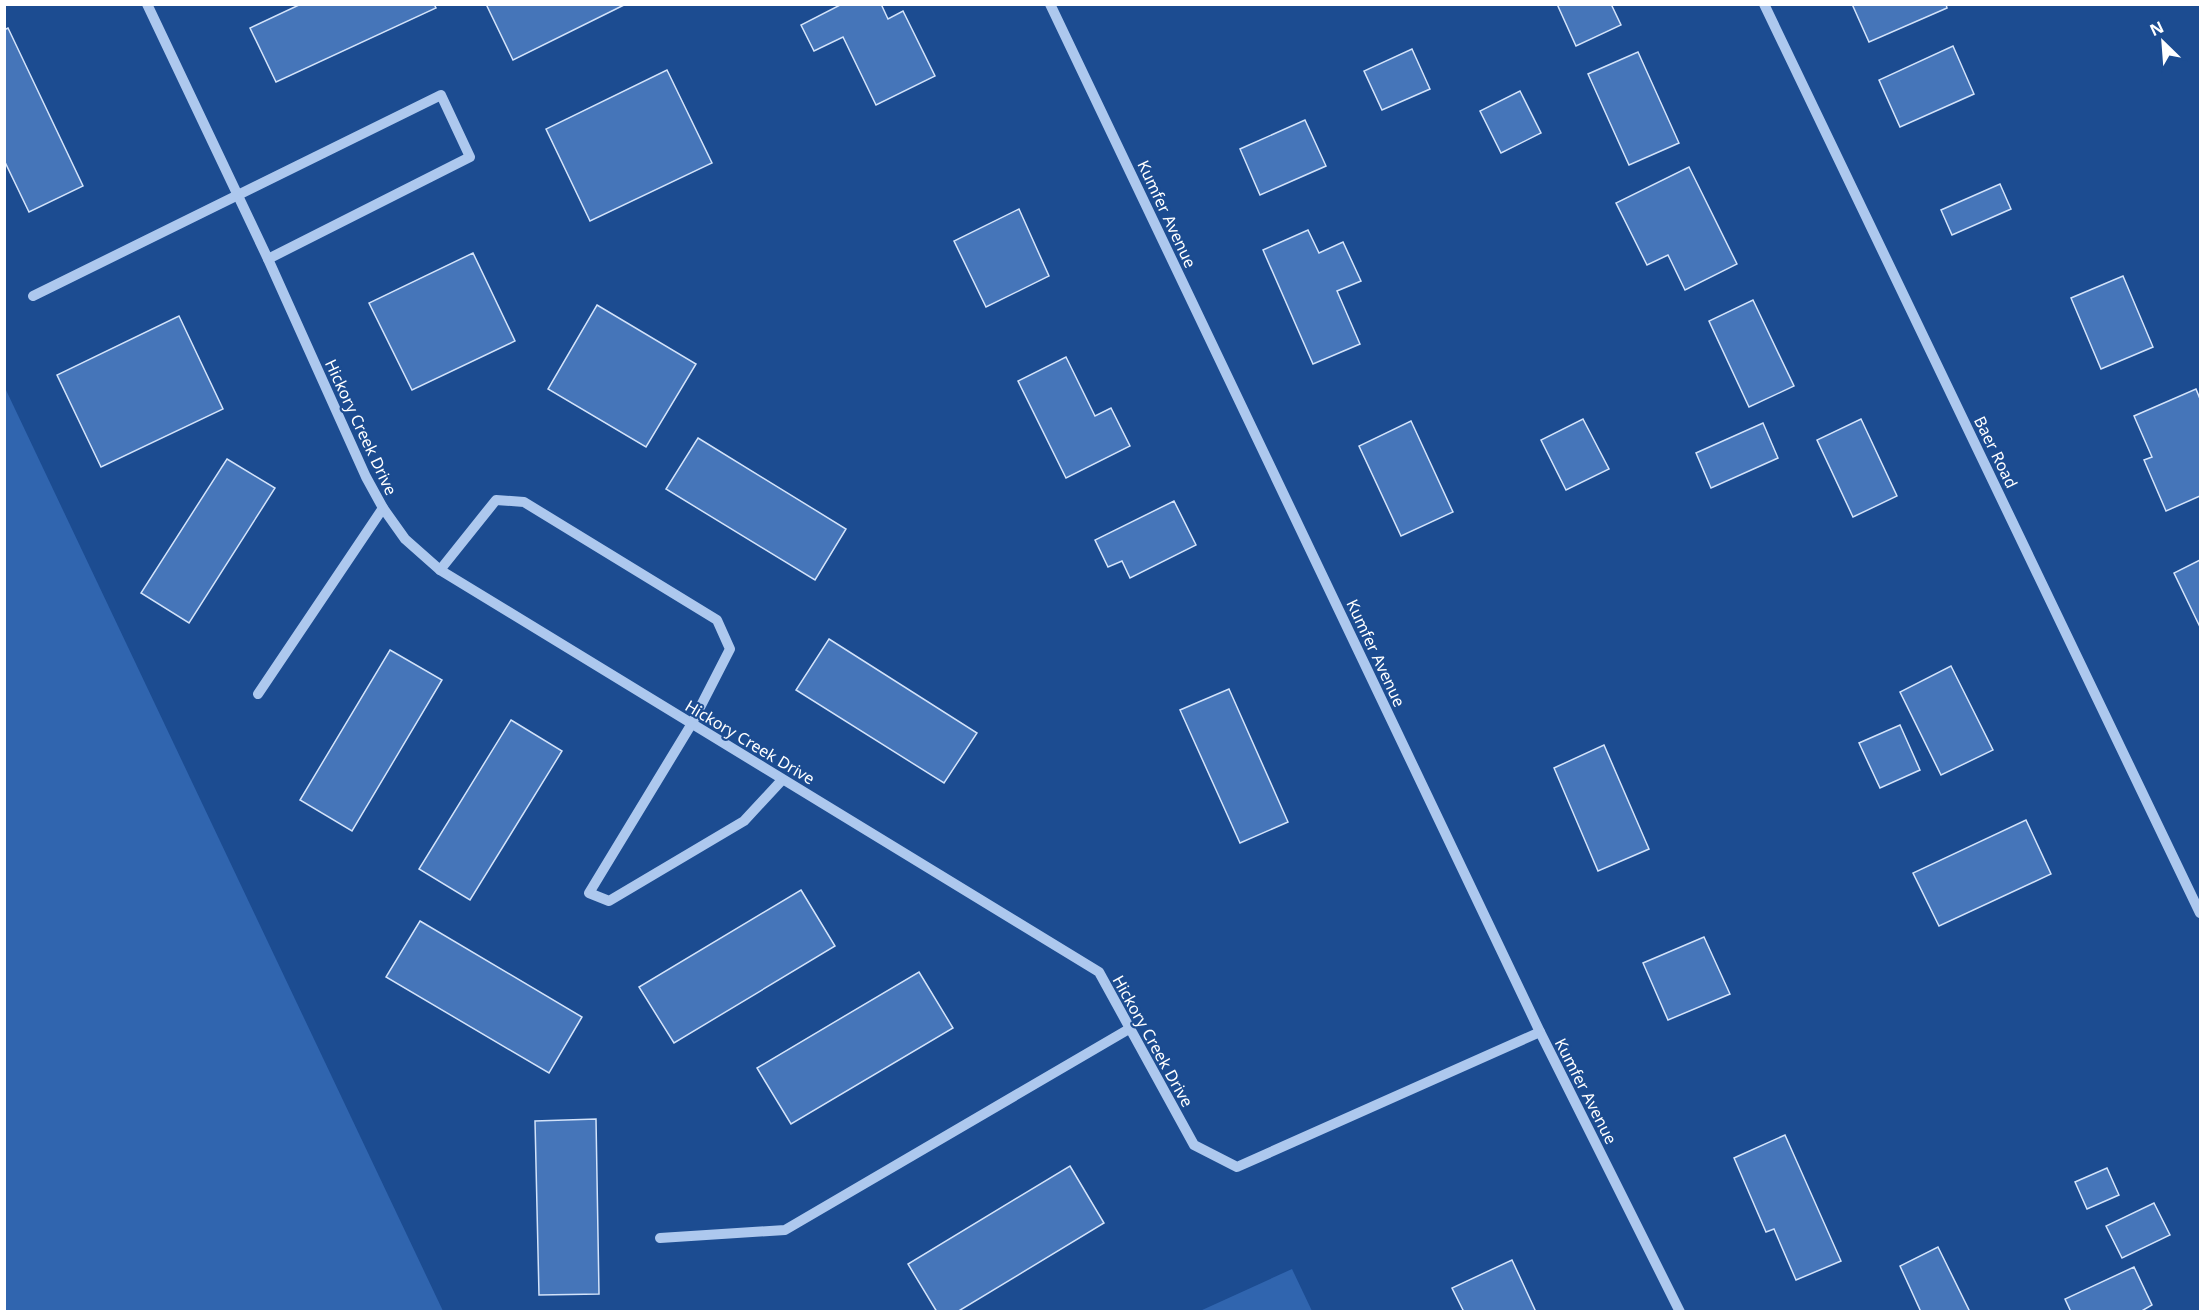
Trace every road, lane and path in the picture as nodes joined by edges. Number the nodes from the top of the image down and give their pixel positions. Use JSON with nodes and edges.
{"nodes":[{"id":1,"x":147,"y":4,"type":"edge"},
{"id":2,"x":1050,"y":4,"type":"edge"},
{"id":3,"x":1764,"y":4,"type":"edge"},
{"id":4,"x":236,"y":195,"type":"junction"},
{"id":5,"x":268,"y":259,"type":"junction"},
{"id":6,"x":33,"y":296,"type":"dead end"},
{"id":7,"x":383,"y":508,"type":"junction"},
{"id":8,"x":440,"y":570,"type":"junction"},
{"id":9,"x":258,"y":694,"type":"dead end"},
{"id":10,"x":691,"y":725,"type":"junction"},
{"id":11,"x":782,"y":780,"type":"junction"},
{"id":12,"x":2200,"y":913,"type":"edge"},
{"id":13,"x":1129,"y":1029,"type":"junction"},
{"id":14,"x":1540,"y":1032,"type":"junction"},
{"id":15,"x":660,"y":1238,"type":"dead end"},
{"id":16,"x":1680,"y":1311,"type":"edge"}],
"edges":[{"from":1,"to":4,"type":"street","name":"Hickory Creek Drive"},
{"from":2,"to":14,"type":"street","name":"Kumfer Avenue"},
{"from":3,"to":12,"type":"street","name":"Baer Road"},
{"from":4,"to":5,"type":"street","name":"Hickory Creek Drive"},
{"from":4,"to":5,"type":"street"},
{"from":4,"to":6,"type":"street"},
{"from":5,"to":7,"type":"street","name":"Hickory Creek Drive"},
{"from":7,"to":8,"type":"street","name":"Hickory Creek Drive"},
{"from":7,"to":9,"type":"street"},
{"from":8,"to":10,"type":"street","name":"Hickory Creek Drive"},
{"from":8,"to":10,"type":"street"},
{"from":10,"to":11,"type":"street","name":"Hickory Creek Drive"},
{"from":10,"to":11,"type":"street"},
{"from":11,"to":13,"type":"street","name":"Hickory Creek Drive"},
{"from":13,"to":14,"type":"street","name":"Hickory Creek Drive"},
{"from":13,"to":15,"type":"street"},
{"from":14,"to":16,"type":"street","name":"Kumfer Avenue"}]}
